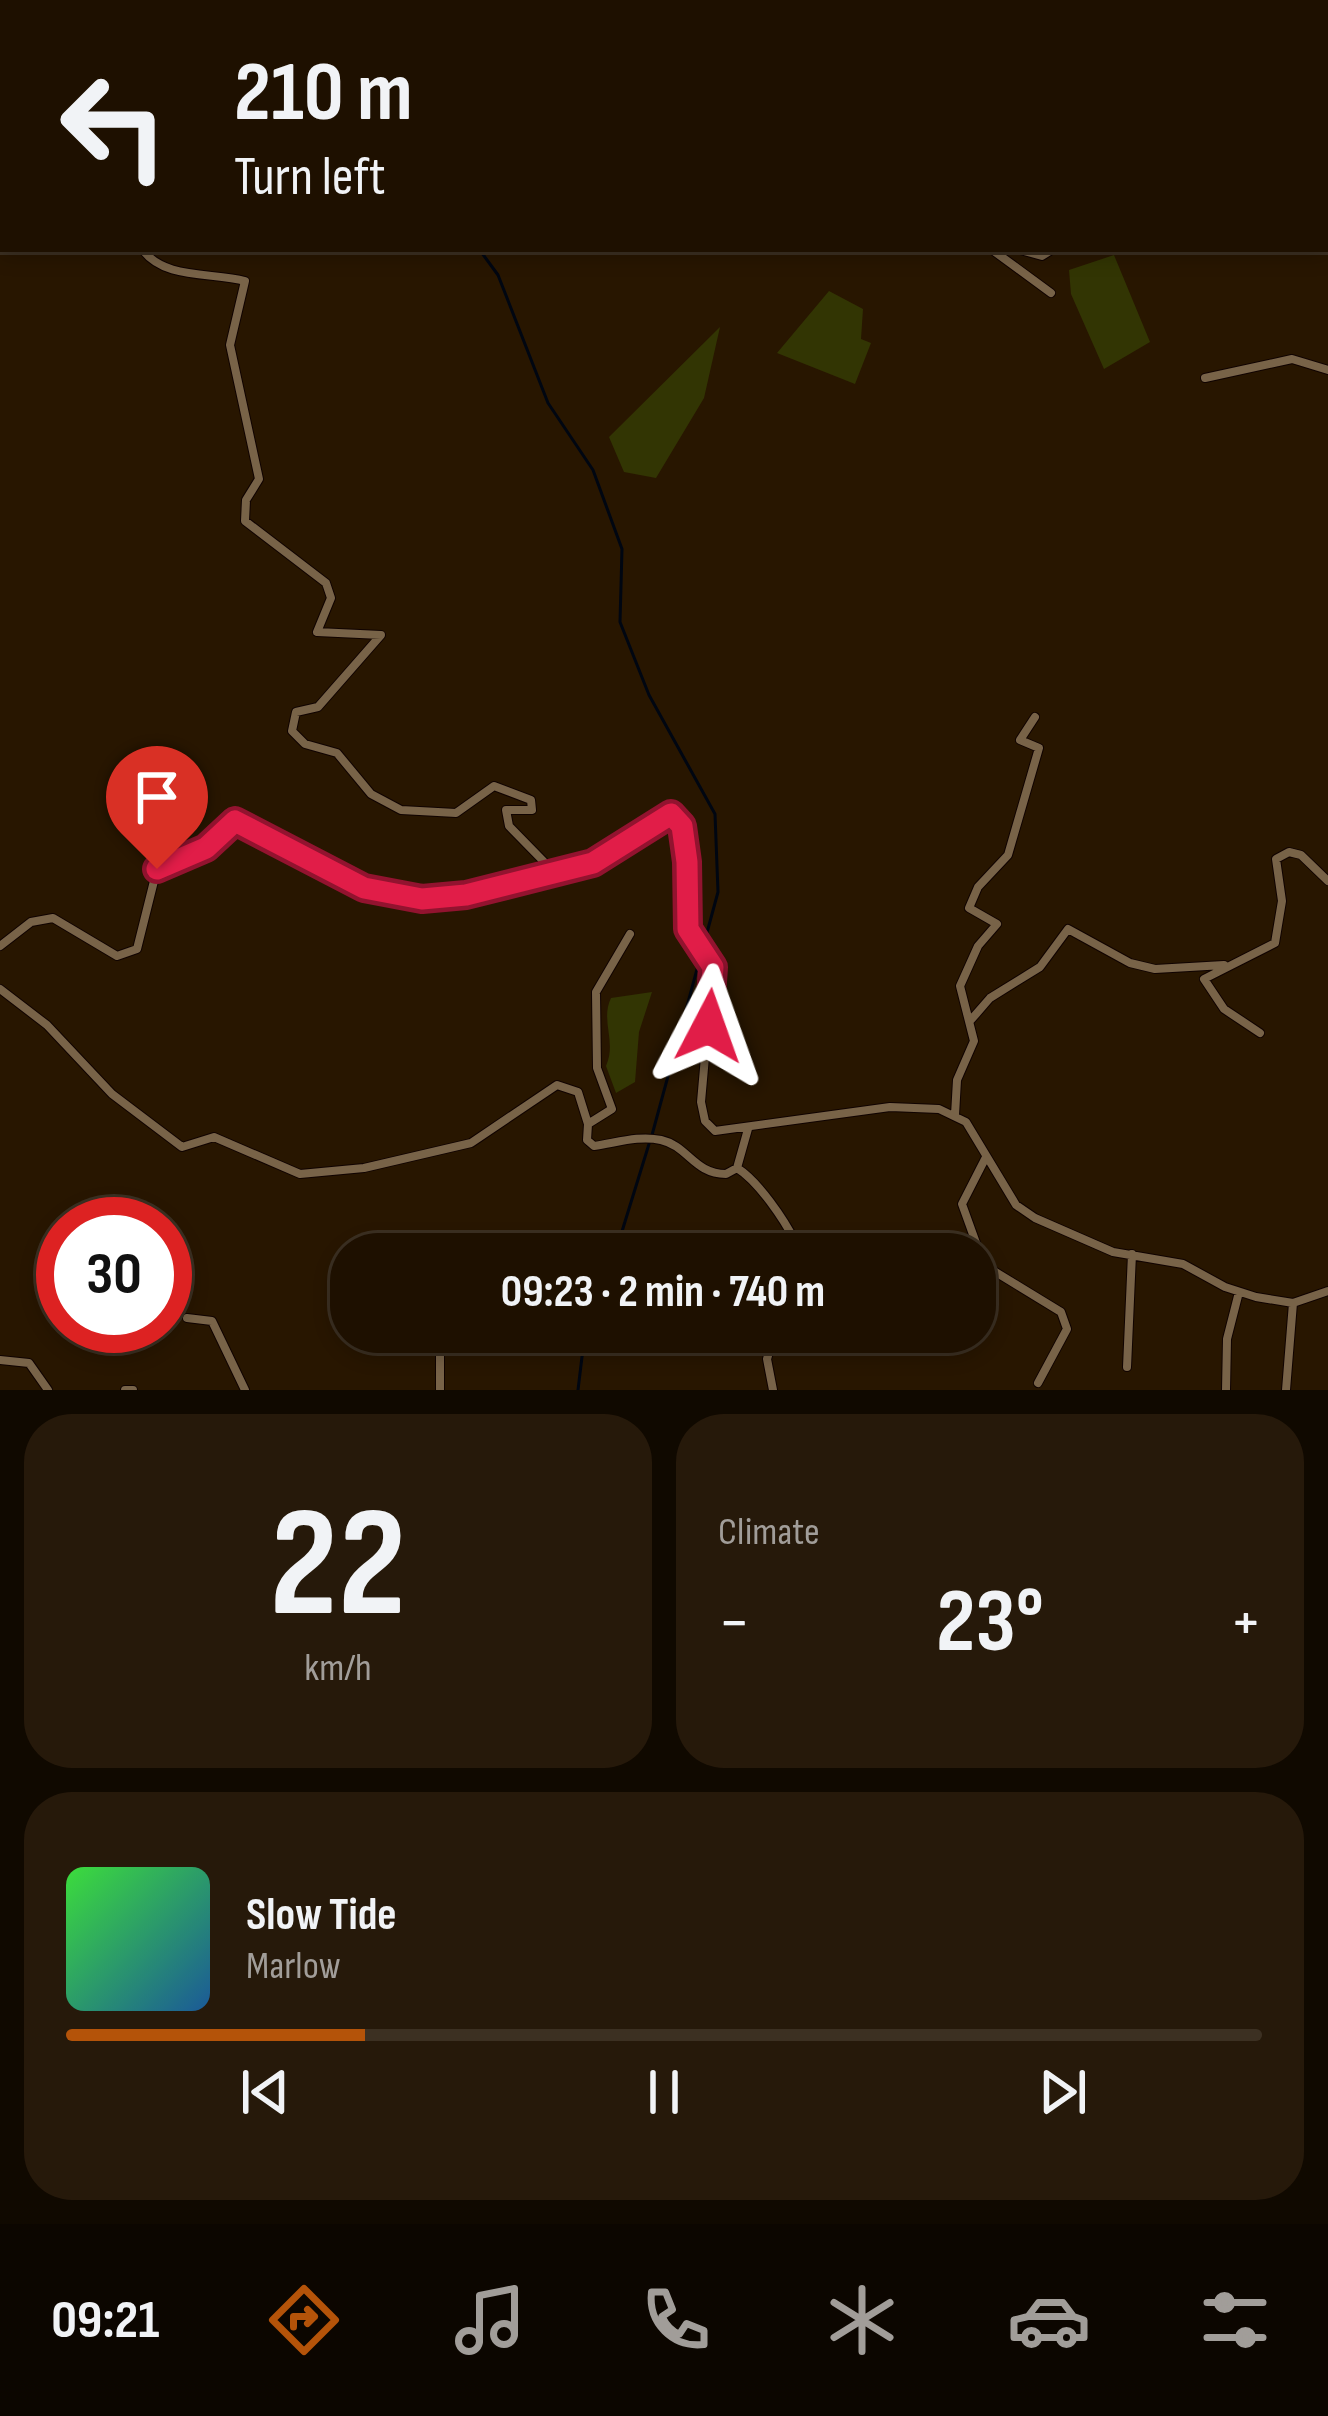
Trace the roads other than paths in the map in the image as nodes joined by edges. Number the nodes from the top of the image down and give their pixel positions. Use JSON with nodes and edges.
{"nodes":[{"id":1,"x":145,"y":252,"type":"edge"},
{"id":2,"x":996,"y":252,"type":"edge"},
{"id":3,"x":1051,"y":293,"type":"dead end"},
{"id":4,"x":1328,"y":370,"type":"edge"},
{"id":5,"x":1205,"y":378,"type":"dead end"},
{"id":6,"x":1035,"y":717,"type":"dead end"},
{"id":7,"x":554,"y":872,"type":"junction"},
{"id":8,"x":1328,"y":881,"type":"edge"},
{"id":9,"x":630,"y":934,"type":"dead end"},
{"id":10,"x":0,"y":946,"type":"edge"},
{"id":11,"x":1225,"y":965,"type":"junction"},
{"id":12,"x":0,"y":989,"type":"edge"},
{"id":13,"x":970,"y":1022,"type":"junction"},
{"id":14,"x":1260,"y":1033,"type":"dead end"},
{"id":15,"x":956,"y":1115,"type":"junction"},
{"id":16,"x":588,"y":1124,"type":"junction"},
{"id":17,"x":748,"y":1129,"type":"junction"},
{"id":18,"x":987,"y":1156,"type":"junction"},
{"id":19,"x":737,"y":1168,"type":"junction"},
{"id":20,"x":791,"y":1233,"type":"edge"},
{"id":21,"x":1132,"y":1254,"type":"junction"},
{"id":22,"x":1239,"y":1292,"type":"junction"},
{"id":23,"x":1328,"y":1292,"type":"edge"},
{"id":24,"x":1293,"y":1303,"type":"junction"},
{"id":25,"x":192,"y":1319,"type":"edge"},
{"id":26,"x":440,"y":1353,"type":"edge"},
{"id":27,"x":769,"y":1353,"type":"edge"},
{"id":28,"x":0,"y":1360,"type":"edge"},
{"id":29,"x":1127,"y":1367,"type":"dead end"},
{"id":30,"x":1038,"y":1383,"type":"dead end"},
{"id":31,"x":48,"y":1390,"type":"edge"},
{"id":32,"x":245,"y":1390,"type":"edge"},
{"id":33,"x":440,"y":1390,"type":"edge"},
{"id":34,"x":773,"y":1390,"type":"edge"},
{"id":35,"x":1226,"y":1390,"type":"edge"},
{"id":36,"x":1286,"y":1390,"type":"edge"}],
"edges":[{"from":1,"to":7,"type":"street"},
{"from":2,"to":3,"type":"street"},
{"from":4,"to":5,"type":"street"},
{"from":6,"to":13,"type":"street"},
{"from":7,"to":10,"type":"street"},
{"from":7,"to":17,"type":"street"},
{"from":8,"to":11,"type":"street"},
{"from":9,"to":16,"type":"street"},
{"from":11,"to":13,"type":"street"},
{"from":11,"to":14,"type":"street"},
{"from":12,"to":16,"type":"street"},
{"from":13,"to":15,"type":"street"},
{"from":15,"to":17,"type":"street"},
{"from":15,"to":18,"type":"street"},
{"from":16,"to":19,"type":"street"},
{"from":17,"to":19,"type":"street"},
{"from":18,"to":21,"type":"street"},
{"from":18,"to":30,"type":"street"},
{"from":19,"to":20,"type":"street"},
{"from":21,"to":22,"type":"street"},
{"from":21,"to":29,"type":"street"},
{"from":22,"to":24,"type":"street"},
{"from":22,"to":35,"type":"street"},
{"from":23,"to":24,"type":"street"},
{"from":24,"to":36,"type":"street"},
{"from":25,"to":32,"type":"street"},
{"from":26,"to":33,"type":"street"},
{"from":27,"to":34,"type":"street"},
{"from":28,"to":31,"type":"street"}]}
